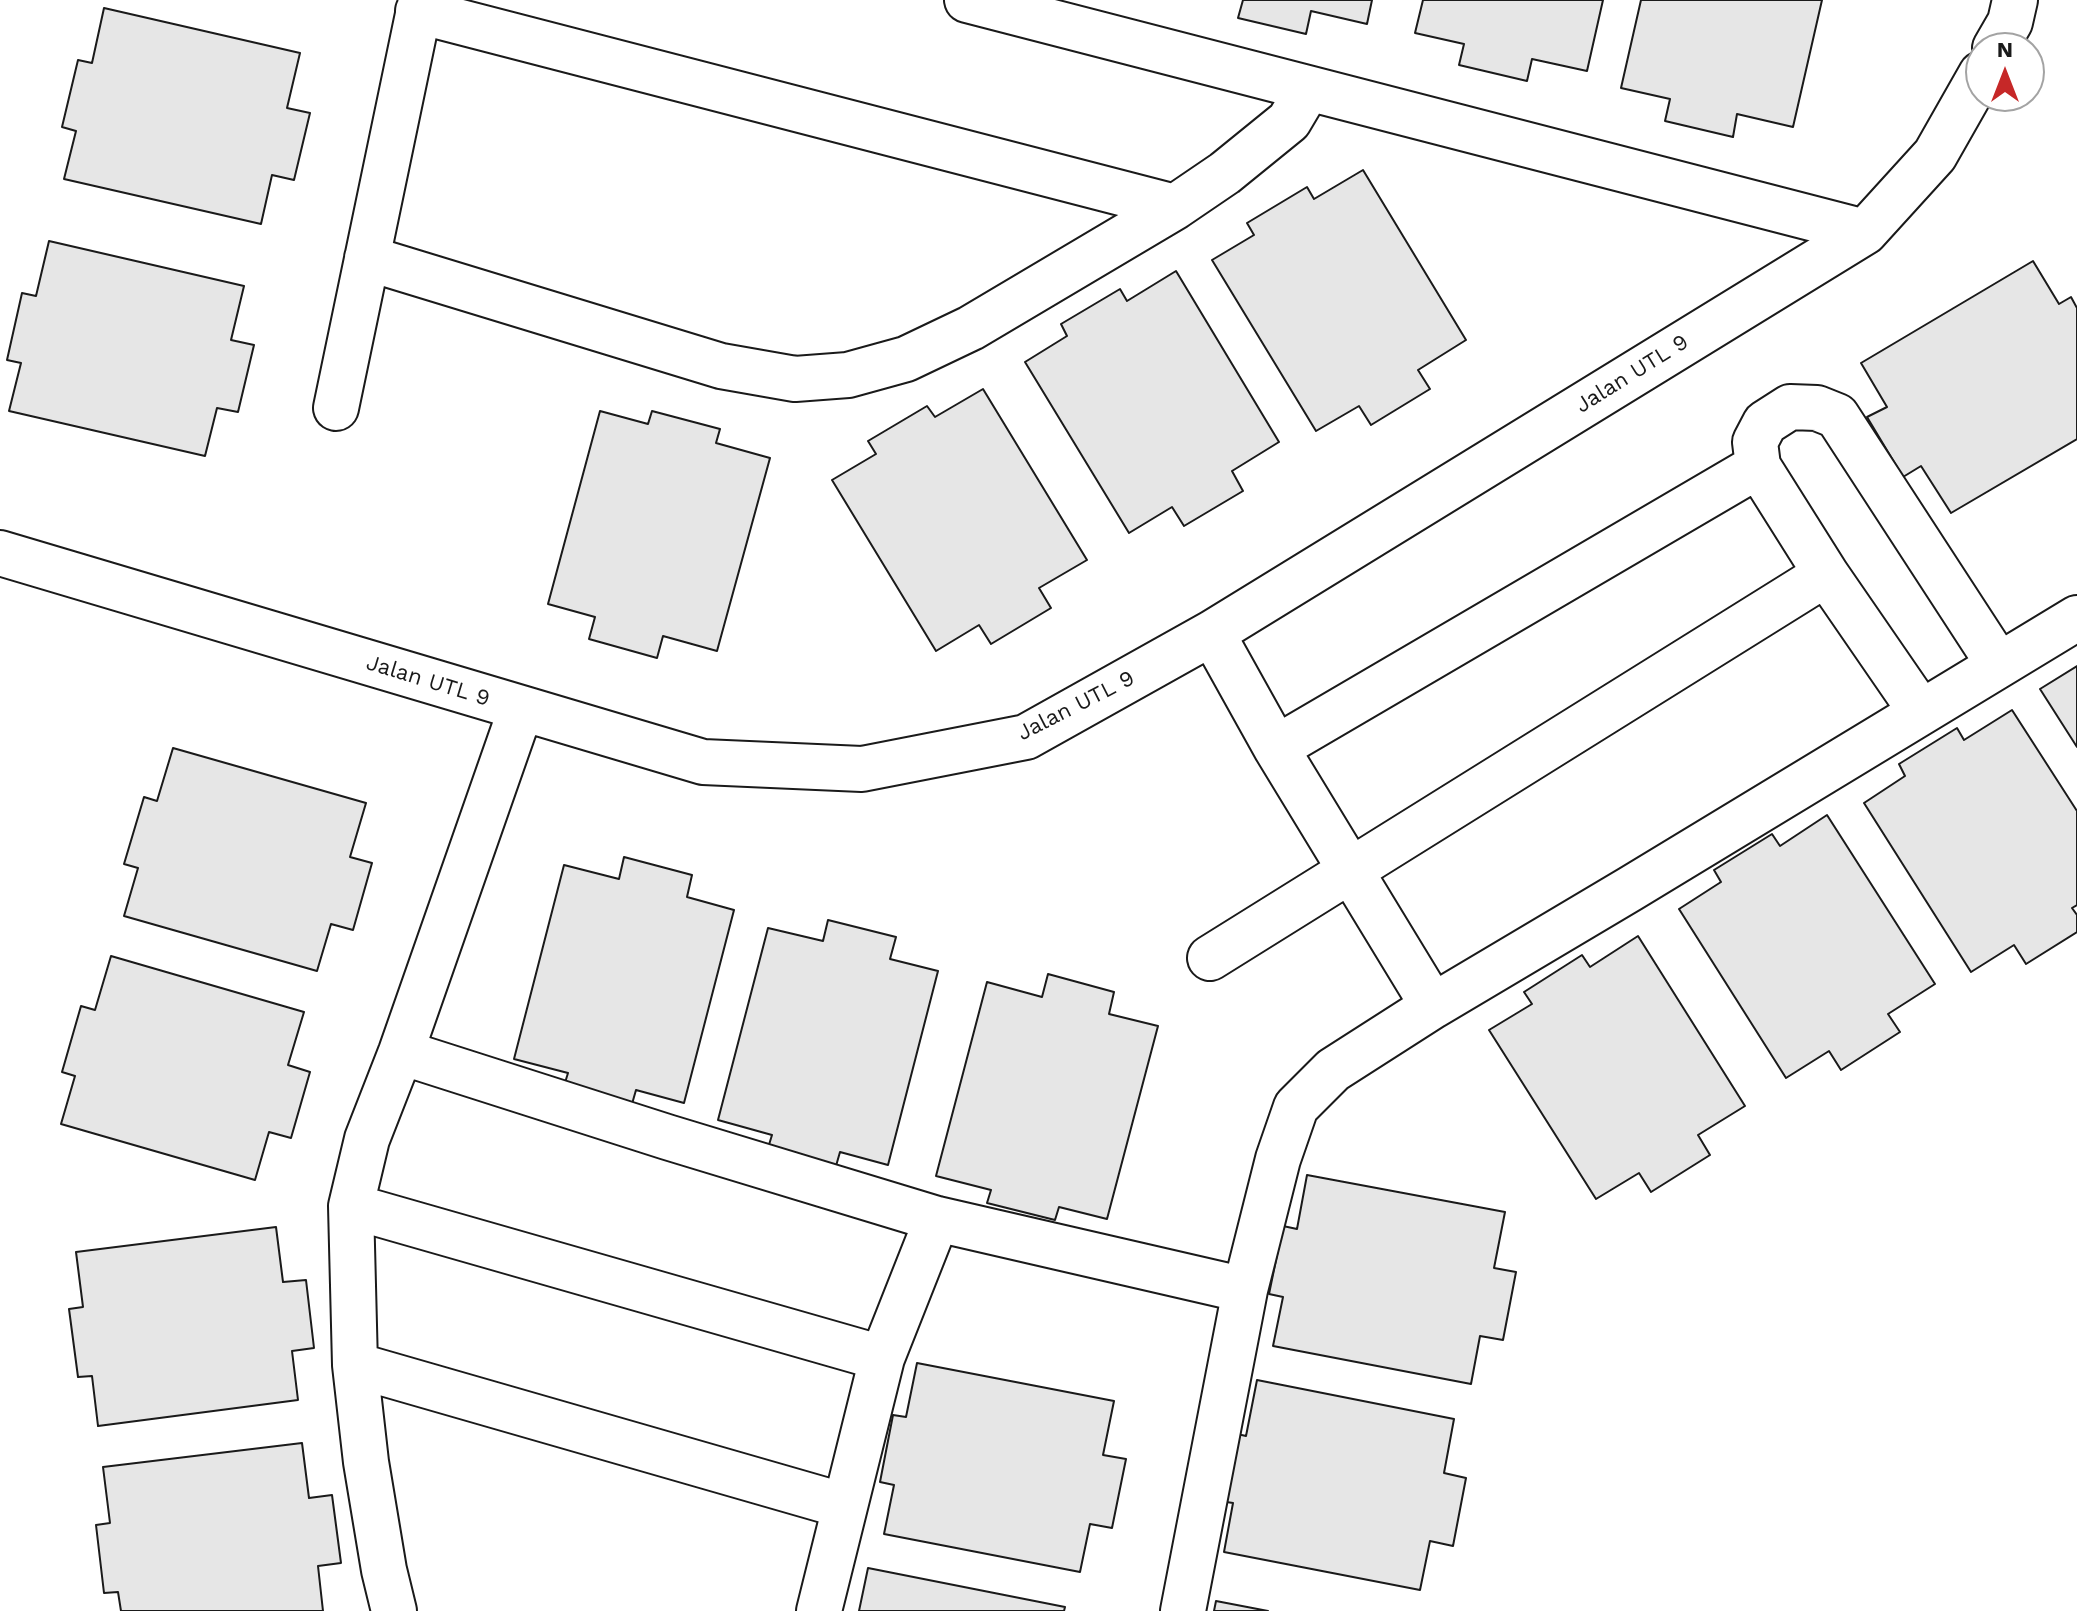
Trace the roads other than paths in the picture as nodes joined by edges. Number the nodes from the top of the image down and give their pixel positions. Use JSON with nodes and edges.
{"nodes":[{"id":1,"x":967,"y":0,"type":"edge"},
{"id":2,"x":2015,"y":0,"type":"edge"},
{"id":3,"x":420,"y":6,"type":"edge"},
{"id":4,"x":2004,"y":32,"type":"edge"},
{"id":5,"x":1308,"y":89,"type":"junction"},
{"id":6,"x":1965,"y":102,"type":"edge"},
{"id":7,"x":1175,"y":207,"type":"junction"},
{"id":8,"x":1865,"y":232,"type":"junction"},
{"id":9,"x":367,"y":258,"type":"junction"},
{"id":10,"x":336,"y":408,"type":"dead end"},
{"id":11,"x":1758,"y":466,"type":"junction"},
{"id":12,"x":0,"y":553,"type":"edge"},
{"id":13,"x":1826,"y":574,"type":"junction"},
{"id":14,"x":2077,"y":618,"type":"edge"},
{"id":15,"x":1212,"y":633,"type":"junction"},
{"id":16,"x":1999,"y":665,"type":"junction"},
{"id":17,"x":521,"y":709,"type":"junction"},
{"id":18,"x":1921,"y":712,"type":"junction"},
{"id":19,"x":1276,"y":748,"type":"junction"},
{"id":20,"x":1351,"y":870,"type":"junction"},
{"id":21,"x":1210,"y":958,"type":"dead end"},
{"id":22,"x":1433,"y":1006,"type":"junction"},
{"id":23,"x":401,"y":1052,"type":"junction"},
{"id":24,"x":351,"y":1206,"type":"junction"},
{"id":25,"x":937,"y":1219,"type":"junction"},
{"id":26,"x":1245,"y":1290,"type":"junction"},
{"id":27,"x":882,"y":1358,"type":"junction"},
{"id":28,"x":355,"y":1365,"type":"junction"},
{"id":29,"x":845,"y":1506,"type":"junction"},
{"id":30,"x":394,"y":1611,"type":"edge"},
{"id":31,"x":819,"y":1611,"type":"edge"},
{"id":32,"x":1183,"y":1611,"type":"edge"}],
"edges":[{"from":1,"to":5,"type":"street"},
{"from":2,"to":4,"type":"street"},
{"from":3,"to":7,"type":"street"},
{"from":3,"to":9,"type":"street"},
{"from":5,"to":7,"type":"street"},
{"from":5,"to":8,"type":"street"},
{"from":6,"to":8,"type":"street","name":"Jalan UTL 9"},
{"from":7,"to":9,"type":"street"},
{"from":8,"to":15,"type":"street","name":"Jalan UTL 9"},
{"from":9,"to":10,"type":"street"},
{"from":11,"to":13,"type":"street"},
{"from":11,"to":16,"type":"street"},
{"from":11,"to":19,"type":"street"},
{"from":12,"to":17,"type":"street","name":"Jalan UTL 9"},
{"from":13,"to":18,"type":"street"},
{"from":13,"to":20,"type":"street"},
{"from":14,"to":16,"type":"street"},
{"from":15,"to":17,"type":"street","name":"Jalan UTL 9"},
{"from":15,"to":19,"type":"street"},
{"from":16,"to":18,"type":"street"},
{"from":17,"to":23,"type":"street"},
{"from":18,"to":22,"type":"street"},
{"from":19,"to":20,"type":"street"},
{"from":20,"to":21,"type":"street"},
{"from":20,"to":22,"type":"street"},
{"from":22,"to":26,"type":"street"},
{"from":23,"to":24,"type":"street"},
{"from":23,"to":25,"type":"street"},
{"from":24,"to":27,"type":"street"},
{"from":24,"to":28,"type":"street"},
{"from":25,"to":26,"type":"street"},
{"from":25,"to":27,"type":"street"},
{"from":26,"to":32,"type":"street"},
{"from":27,"to":29,"type":"street"},
{"from":28,"to":29,"type":"street"},
{"from":28,"to":30,"type":"street"},
{"from":29,"to":31,"type":"street"}]}
